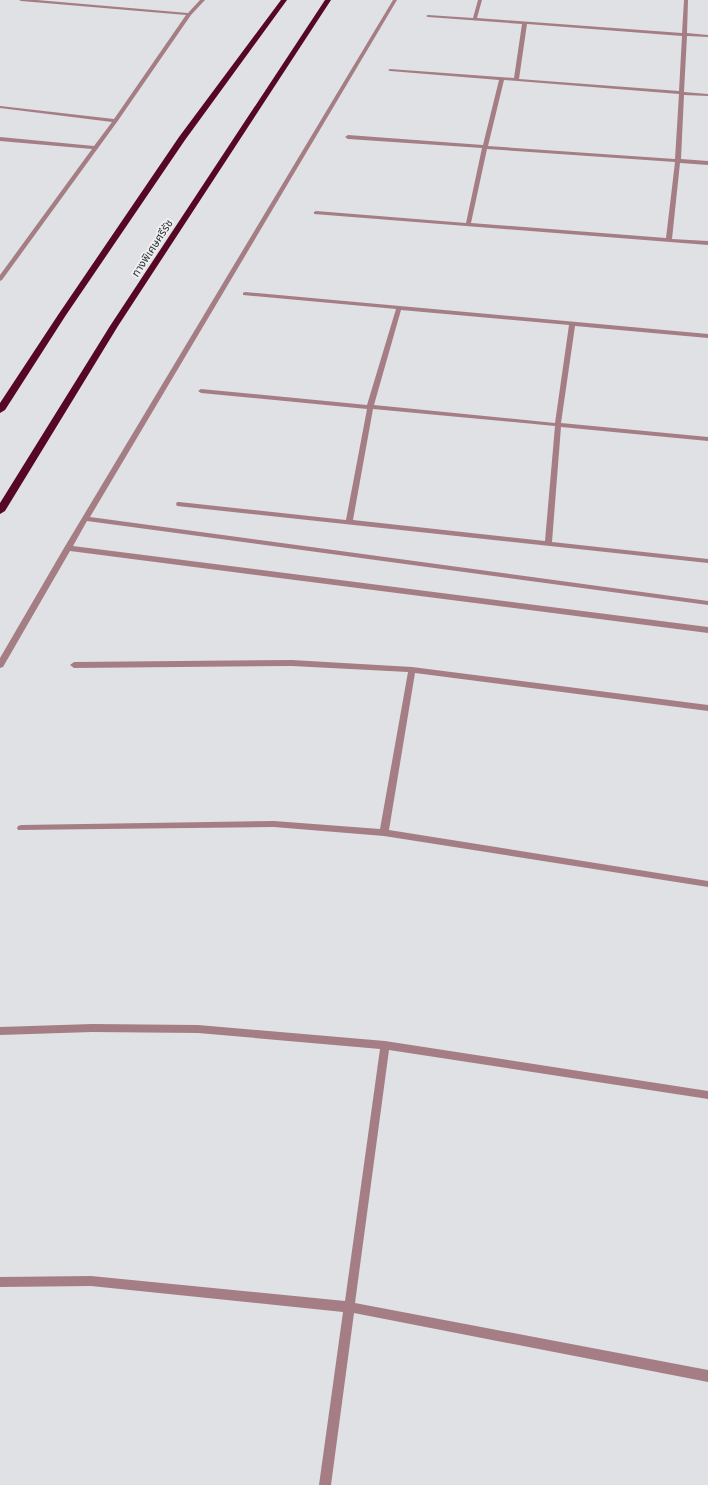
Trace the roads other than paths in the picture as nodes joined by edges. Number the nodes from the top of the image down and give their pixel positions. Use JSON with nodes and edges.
{"nodes":[{"id":1,"x":21,"y":0,"type":"edge"},
{"id":2,"x":203,"y":0,"type":"edge"},
{"id":3,"x":284,"y":0,"type":"edge"},
{"id":4,"x":328,"y":0,"type":"edge"},
{"id":5,"x":395,"y":0,"type":"edge"},
{"id":6,"x":480,"y":0,"type":"edge"},
{"id":7,"x":686,"y":0,"type":"edge"},
{"id":8,"x":189,"y":14,"type":"junction"},
{"id":9,"x":428,"y":16,"type":"dead end"},
{"id":10,"x":475,"y":18,"type":"junction"},
{"id":11,"x":525,"y":22,"type":"junction"},
{"id":12,"x":684,"y":34,"type":"junction"},
{"id":13,"x":708,"y":36,"type":"edge"},
{"id":14,"x":390,"y":70,"type":"dead end"},
{"id":15,"x":502,"y":79,"type":"junction"},
{"id":16,"x":516,"y":80,"type":"junction"},
{"id":17,"x":681,"y":93,"type":"junction"},
{"id":18,"x":708,"y":95,"type":"edge"},
{"id":19,"x":0,"y":107,"type":"edge"},
{"id":20,"x":114,"y":121,"type":"junction"},
{"id":21,"x":348,"y":137,"type":"dead end"},
{"id":22,"x":0,"y":139,"type":"edge"},
{"id":23,"x":485,"y":147,"type":"junction"},
{"id":24,"x":94,"y":148,"type":"junction"},
{"id":25,"x":678,"y":160,"type":"junction"},
{"id":26,"x":708,"y":163,"type":"edge"},
{"id":27,"x":316,"y":213,"type":"dead end"},
{"id":28,"x":468,"y":224,"type":"junction"},
{"id":29,"x":669,"y":239,"type":"junction"},
{"id":30,"x":708,"y":243,"type":"edge"},
{"id":31,"x":0,"y":279,"type":"edge"},
{"id":32,"x":245,"y":294,"type":"dead end"},
{"id":33,"x":399,"y":308,"type":"junction"},
{"id":34,"x":572,"y":324,"type":"junction"},
{"id":35,"x":708,"y":336,"type":"edge"},
{"id":36,"x":201,"y":391,"type":"dead end"},
{"id":37,"x":370,"y":407,"type":"junction"},
{"id":38,"x":0,"y":410,"type":"edge"},
{"id":39,"x":558,"y":425,"type":"junction"},
{"id":40,"x":708,"y":439,"type":"edge"},
{"id":41,"x":179,"y":504,"type":"dead end"},
{"id":42,"x":0,"y":511,"type":"edge"},
{"id":43,"x":86,"y":519,"type":"junction"},
{"id":44,"x":349,"y":522,"type":"junction"},
{"id":45,"x":548,"y":544,"type":"junction"},
{"id":46,"x":68,"y":548,"type":"junction"},
{"id":47,"x":708,"y":561,"type":"edge"},
{"id":48,"x":708,"y":603,"type":"edge"},
{"id":49,"x":708,"y":630,"type":"edge"},
{"id":50,"x":0,"y":665,"type":"edge"},
{"id":51,"x":74,"y":665,"type":"dead end"},
{"id":52,"x":412,"y":670,"type":"junction"},
{"id":53,"x":708,"y":708,"type":"edge"},
{"id":54,"x":21,"y":828,"type":"dead end"},
{"id":55,"x":384,"y":833,"type":"junction"},
{"id":56,"x":708,"y":884,"type":"edge"},
{"id":57,"x":0,"y":1031,"type":"edge"},
{"id":58,"x":385,"y":1045,"type":"junction"},
{"id":59,"x":708,"y":1094,"type":"edge"},
{"id":60,"x":0,"y":1282,"type":"edge"},
{"id":61,"x":349,"y":1307,"type":"junction"},
{"id":62,"x":708,"y":1376,"type":"edge"},
{"id":63,"x":325,"y":1485,"type":"edge"}],
"edges":[{"from":1,"to":8,"type":"street"},
{"from":2,"to":8,"type":"street"},
{"from":3,"to":38,"type":"highway"},
{"from":4,"to":42,"type":"highway","name":"ทางพิเศษศรีรัช"},
{"from":5,"to":43,"type":"street"},
{"from":6,"to":10,"type":"street"},
{"from":7,"to":12,"type":"street"},
{"from":8,"to":20,"type":"street"},
{"from":9,"to":10,"type":"street"},
{"from":10,"to":11,"type":"street"},
{"from":11,"to":12,"type":"street"},
{"from":11,"to":16,"type":"street"},
{"from":12,"to":13,"type":"street"},
{"from":12,"to":17,"type":"street"},
{"from":14,"to":15,"type":"street"},
{"from":15,"to":16,"type":"street"},
{"from":15,"to":23,"type":"street"},
{"from":16,"to":17,"type":"street"},
{"from":17,"to":18,"type":"street"},
{"from":17,"to":25,"type":"street"},
{"from":19,"to":20,"type":"street"},
{"from":20,"to":24,"type":"street"},
{"from":21,"to":23,"type":"street"},
{"from":22,"to":24,"type":"street"},
{"from":23,"to":25,"type":"street"},
{"from":23,"to":28,"type":"street"},
{"from":24,"to":31,"type":"street"},
{"from":25,"to":26,"type":"street"},
{"from":25,"to":29,"type":"street"},
{"from":27,"to":28,"type":"street"},
{"from":28,"to":29,"type":"street"},
{"from":29,"to":30,"type":"street"},
{"from":32,"to":33,"type":"street"},
{"from":33,"to":34,"type":"street"},
{"from":33,"to":37,"type":"street"},
{"from":34,"to":35,"type":"street"},
{"from":34,"to":39,"type":"street"},
{"from":36,"to":37,"type":"street"},
{"from":37,"to":39,"type":"street"},
{"from":37,"to":44,"type":"street"},
{"from":39,"to":40,"type":"street"},
{"from":39,"to":45,"type":"street"},
{"from":41,"to":44,"type":"street"},
{"from":43,"to":46,"type":"street"},
{"from":43,"to":48,"type":"street"},
{"from":44,"to":45,"type":"street"},
{"from":45,"to":47,"type":"street"},
{"from":46,"to":49,"type":"street"},
{"from":46,"to":50,"type":"street"},
{"from":51,"to":52,"type":"street"},
{"from":52,"to":53,"type":"street"},
{"from":52,"to":55,"type":"street"},
{"from":54,"to":55,"type":"street"},
{"from":55,"to":56,"type":"street"},
{"from":57,"to":58,"type":"street"},
{"from":58,"to":59,"type":"street"},
{"from":58,"to":61,"type":"street"},
{"from":60,"to":61,"type":"street"},
{"from":61,"to":62,"type":"street"},
{"from":61,"to":63,"type":"street"}]}
